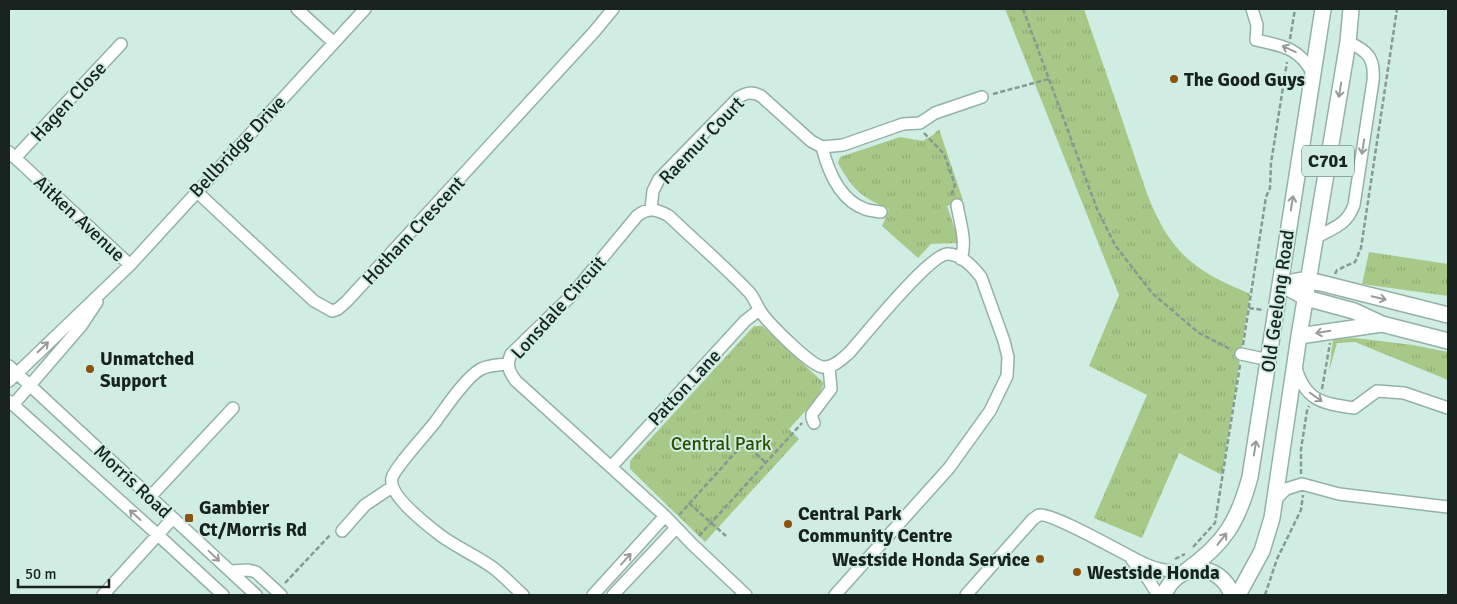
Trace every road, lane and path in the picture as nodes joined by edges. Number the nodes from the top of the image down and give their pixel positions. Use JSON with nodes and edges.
{"nodes":[{"id":1,"x":297,"y":9,"type":"edge"},
{"id":2,"x":365,"y":9,"type":"edge"},
{"id":3,"x":612,"y":9,"type":"edge"},
{"id":4,"x":1023,"y":9,"type":"edge"},
{"id":5,"x":1252,"y":9,"type":"edge"},
{"id":6,"x":1295,"y":9,"type":"edge"},
{"id":7,"x":1323,"y":9,"type":"edge"},
{"id":8,"x":1351,"y":9,"type":"edge"},
{"id":9,"x":333,"y":42,"type":"junction"},
{"id":10,"x":1348,"y":42,"type":"junction"},
{"id":11,"x":121,"y":44,"type":"dead end"},
{"id":12,"x":1289,"y":48,"type":"junction"},
{"id":13,"x":1312,"y":72,"type":"junction"},
{"id":14,"x":1049,"y":79,"type":"junction"},
{"id":15,"x":982,"y":97,"type":"joint"},
{"id":16,"x":920,"y":123,"type":"junction"},
{"id":17,"x":822,"y":147,"type":"junction"},
{"id":18,"x":12,"y":155,"type":"edge"},
{"id":19,"x":196,"y":191,"type":"junction"},
{"id":20,"x":957,"y":205,"type":"joint"},
{"id":21,"x":651,"y":209,"type":"junction"},
{"id":22,"x":881,"y":212,"type":"dead end"},
{"id":23,"x":1316,"y":238,"type":"junction"},
{"id":24,"x":961,"y":259,"type":"junction"},
{"id":25,"x":130,"y":264,"type":"junction"},
{"id":26,"x":1309,"y":281,"type":"junction"},
{"id":27,"x":110,"y":284,"type":"junction"},
{"id":28,"x":1281,"y":284,"type":"junction"},
{"id":29,"x":1306,"y":298,"type":"junction"},
{"id":30,"x":1249,"y":308,"type":"junction"},
{"id":31,"x":759,"y":310,"type":"junction"},
{"id":32,"x":1266,"y":311,"type":"dead end"},
{"id":33,"x":1448,"y":315,"type":"edge"},
{"id":34,"x":1382,"y":324,"type":"junction"},
{"id":35,"x":1299,"y":336,"type":"junction"},
{"id":36,"x":1448,"y":340,"type":"edge"},
{"id":37,"x":1330,"y":344,"type":"dead end"},
{"id":38,"x":1241,"y":354,"type":"junction"},
{"id":39,"x":1269,"y":360,"type":"junction"},
{"id":40,"x":508,"y":364,"type":"junction"},
{"id":41,"x":1295,"y":364,"type":"junction"},
{"id":42,"x":830,"y":367,"type":"junction"},
{"id":43,"x":11,"y":374,"type":"edge"},
{"id":44,"x":30,"y":385,"type":"junction"},
{"id":45,"x":1315,"y":399,"type":"junction"},
{"id":46,"x":11,"y":403,"type":"edge"},
{"id":47,"x":233,"y":408,"type":"dead end"},
{"id":48,"x":1448,"y":408,"type":"edge"},
{"id":49,"x":813,"y":421,"type":"joint"},
{"id":50,"x":765,"y":462,"type":"junction"},
{"id":51,"x":611,"y":467,"type":"junction"},
{"id":52,"x":1302,"y":484,"type":"junction"},
{"id":53,"x":392,"y":487,"type":"junction"},
{"id":54,"x":150,"y":497,"type":"junction"},
{"id":55,"x":689,"y":503,"type":"junction"},
{"id":56,"x":1448,"y":507,"type":"edge"},
{"id":57,"x":1273,"y":510,"type":"junction"},
{"id":58,"x":173,"y":518,"type":"junction"},
{"id":59,"x":671,"y":522,"type":"junction"},
{"id":60,"x":711,"y":523,"type":"junction"},
{"id":61,"x":343,"y":529,"type":"joint"},
{"id":62,"x":158,"y":535,"type":"junction"},
{"id":63,"x":726,"y":536,"type":"dead end"},
{"id":64,"x":692,"y":544,"type":"junction"},
{"id":65,"x":1126,"y":554,"type":"junction"},
{"id":66,"x":1162,"y":570,"type":"junction"},
{"id":67,"x":231,"y":571,"type":"junction"},
{"id":68,"x":1184,"y":572,"type":"junction"},
{"id":69,"x":279,"y":593,"type":"edge"},
{"id":70,"x":598,"y":593,"type":"edge"},
{"id":71,"x":103,"y":595,"type":"edge"},
{"id":72,"x":223,"y":595,"type":"edge"},
{"id":73,"x":256,"y":595,"type":"edge"},
{"id":74,"x":523,"y":595,"type":"edge"},
{"id":75,"x":613,"y":595,"type":"edge"},
{"id":76,"x":746,"y":595,"type":"edge"},
{"id":77,"x":835,"y":595,"type":"edge"},
{"id":78,"x":966,"y":595,"type":"edge"},
{"id":79,"x":1158,"y":595,"type":"edge"},
{"id":80,"x":1164,"y":595,"type":"edge"},
{"id":81,"x":1232,"y":595,"type":"edge"},
{"id":82,"x":1238,"y":595,"type":"edge"},
{"id":83,"x":1265,"y":595,"type":"edge"}],
"edges":[{"from":1,"to":9,"type":"street"},
{"from":2,"to":9,"type":"street","name":"Bellbridge Drive"},
{"from":3,"to":19,"type":"street","name":"Hotham Crescent"},
{"from":4,"to":14,"type":"path"},
{"from":5,"to":12,"type":"street"},
{"from":6,"to":12,"type":"path"},
{"from":7,"to":13,"type":"main road","name":"Old Geelong Road","number":"C701"},
{"from":8,"to":10,"type":"main road","name":"Old Geelong Road","number":"C701"},
{"from":9,"to":19,"type":"street","name":"Bellbridge Drive"},
{"from":10,"to":23,"type":"main road","name":"Old Geelong Road","number":"C701","one_way":true},
{"from":10,"to":23,"type":"street","name":"Old Geelong Road","one_way":true},
{"from":11,"to":18,"type":"street","name":"Hagen Close"},
{"from":12,"to":13,"type":"street"},
{"from":12,"to":30,"type":"path"},
{"from":28,"to":13,"type":"main road","name":"Old Geelong Road","number":"C701","one_way":true},
{"from":14,"to":15,"type":"path"},
{"from":14,"to":38,"type":"path"},
{"from":15,"to":16,"type":"street"},
{"from":16,"to":17,"type":"street"},
{"from":16,"to":20,"type":"path"},
{"from":17,"to":21,"type":"street","name":"Raemur Court"},
{"from":17,"to":22,"type":"street"},
{"from":18,"to":25,"type":"street","name":"Aitken Avenue"},
{"from":19,"to":25,"type":"street","name":"Bellbridge Drive"},
{"from":20,"to":24,"type":"street"},
{"from":21,"to":31,"type":"street"},
{"from":21,"to":40,"type":"street","name":"Lonsdale Circuit"},
{"from":23,"to":26,"type":"main road","name":"Old Geelong Road","number":"C701"},
{"from":24,"to":42,"type":"street"},
{"from":24,"to":77,"type":"street"},
{"from":25,"to":27,"type":"street","name":"Bellbridge Drive"},
{"from":26,"to":28,"type":"main road"},
{"from":26,"to":29,"type":"main road","name":"Old Geelong Road","number":"C701"},
{"from":26,"to":33,"type":"main road","one_way":true},
{"from":43,"to":27,"type":"street","name":"Bellbridge Drive","one_way":true},
{"from":27,"to":44,"type":"street","name":"Bellbridge Drive"},
{"from":28,"to":29,"type":"main road"},
{"from":28,"to":39,"type":"main road","name":"Old Geelong Road","number":"C701"},
{"from":29,"to":34,"type":"main road"},
{"from":29,"to":35,"type":"main road","name":"Old Geelong Road","number":"C701"},
{"from":30,"to":32,"type":"path"},
{"from":30,"to":38,"type":"path"},
{"from":31,"to":42,"type":"street"},
{"from":31,"to":51,"type":"street","name":"Patton Lane"},
{"from":34,"to":35,"type":"main road","one_way":true},
{"from":34,"to":36,"type":"main road"},
{"from":35,"to":41,"type":"main road","name":"Old Geelong Road","number":"C701"},
{"from":37,"to":45,"type":"path"},
{"from":38,"to":39,"type":"street"},
{"from":38,"to":66,"type":"path"},
{"from":68,"to":39,"type":"main road","name":"Old Geelong Road","number":"C701","one_way":true},
{"from":40,"to":51,"type":"street","name":"Lonsdale Circuit"},
{"from":40,"to":53,"type":"street"},
{"from":41,"to":45,"type":"street"},
{"from":41,"to":57,"type":"main road","name":"Old Geelong Road","number":"C701"},
{"from":42,"to":49,"type":"street"},
{"from":43,"to":44,"type":"street","name":"Morris Road"},
{"from":44,"to":46,"type":"street","name":"Bellbridge Drive"},
{"from":44,"to":54,"type":"street","name":"Morris Road"},
{"from":45,"to":48,"type":"street"},
{"from":45,"to":52,"type":"path"},
{"from":62,"to":46,"type":"street","name":"Morris Road","one_way":true},
{"from":47,"to":54,"type":"street"},
{"from":49,"to":50,"type":"path"},
{"from":50,"to":55,"type":"path"},
{"from":50,"to":60,"type":"path"},
{"from":51,"to":59,"type":"street","name":"Lonsdale Circuit"},
{"from":52,"to":56,"type":"street"},
{"from":52,"to":57,"type":"street"},
{"from":52,"to":83,"type":"path"},
{"from":53,"to":61,"type":"street"},
{"from":53,"to":74,"type":"street"},
{"from":54,"to":58,"type":"street","name":"Morris Road"},
{"from":55,"to":59,"type":"path"},
{"from":55,"to":60,"type":"path"},
{"from":57,"to":82,"type":"main road","name":"Old Geelong Road","number":"C701"},
{"from":58,"to":62,"type":"street"},
{"from":58,"to":67,"type":"street","name":"Morris Road","one_way":true},
{"from":59,"to":64,"type":"street","name":"Lonsdale Circuit"},
{"from":70,"to":59,"type":"street","one_way":true},
{"from":59,"to":75,"type":"street"},
{"from":60,"to":63,"type":"path"},
{"from":60,"to":64,"type":"path"},
{"from":61,"to":69,"type":"path"},
{"from":62,"to":71,"type":"street"},
{"from":62,"to":72,"type":"street","name":"Morris Road"},
{"from":64,"to":76,"type":"street","name":"Lonsdale Circuit"},
{"from":65,"to":66,"type":"street"},
{"from":65,"to":78,"type":"street"},
{"from":65,"to":79,"type":"street"},
{"from":66,"to":68,"type":"street"},
{"from":67,"to":69,"type":"street"},
{"from":67,"to":73,"type":"street","name":"Morris Road"},
{"from":68,"to":80,"type":"main road","number":"C701"},
{"from":68,"to":81,"type":"main road"}]}
